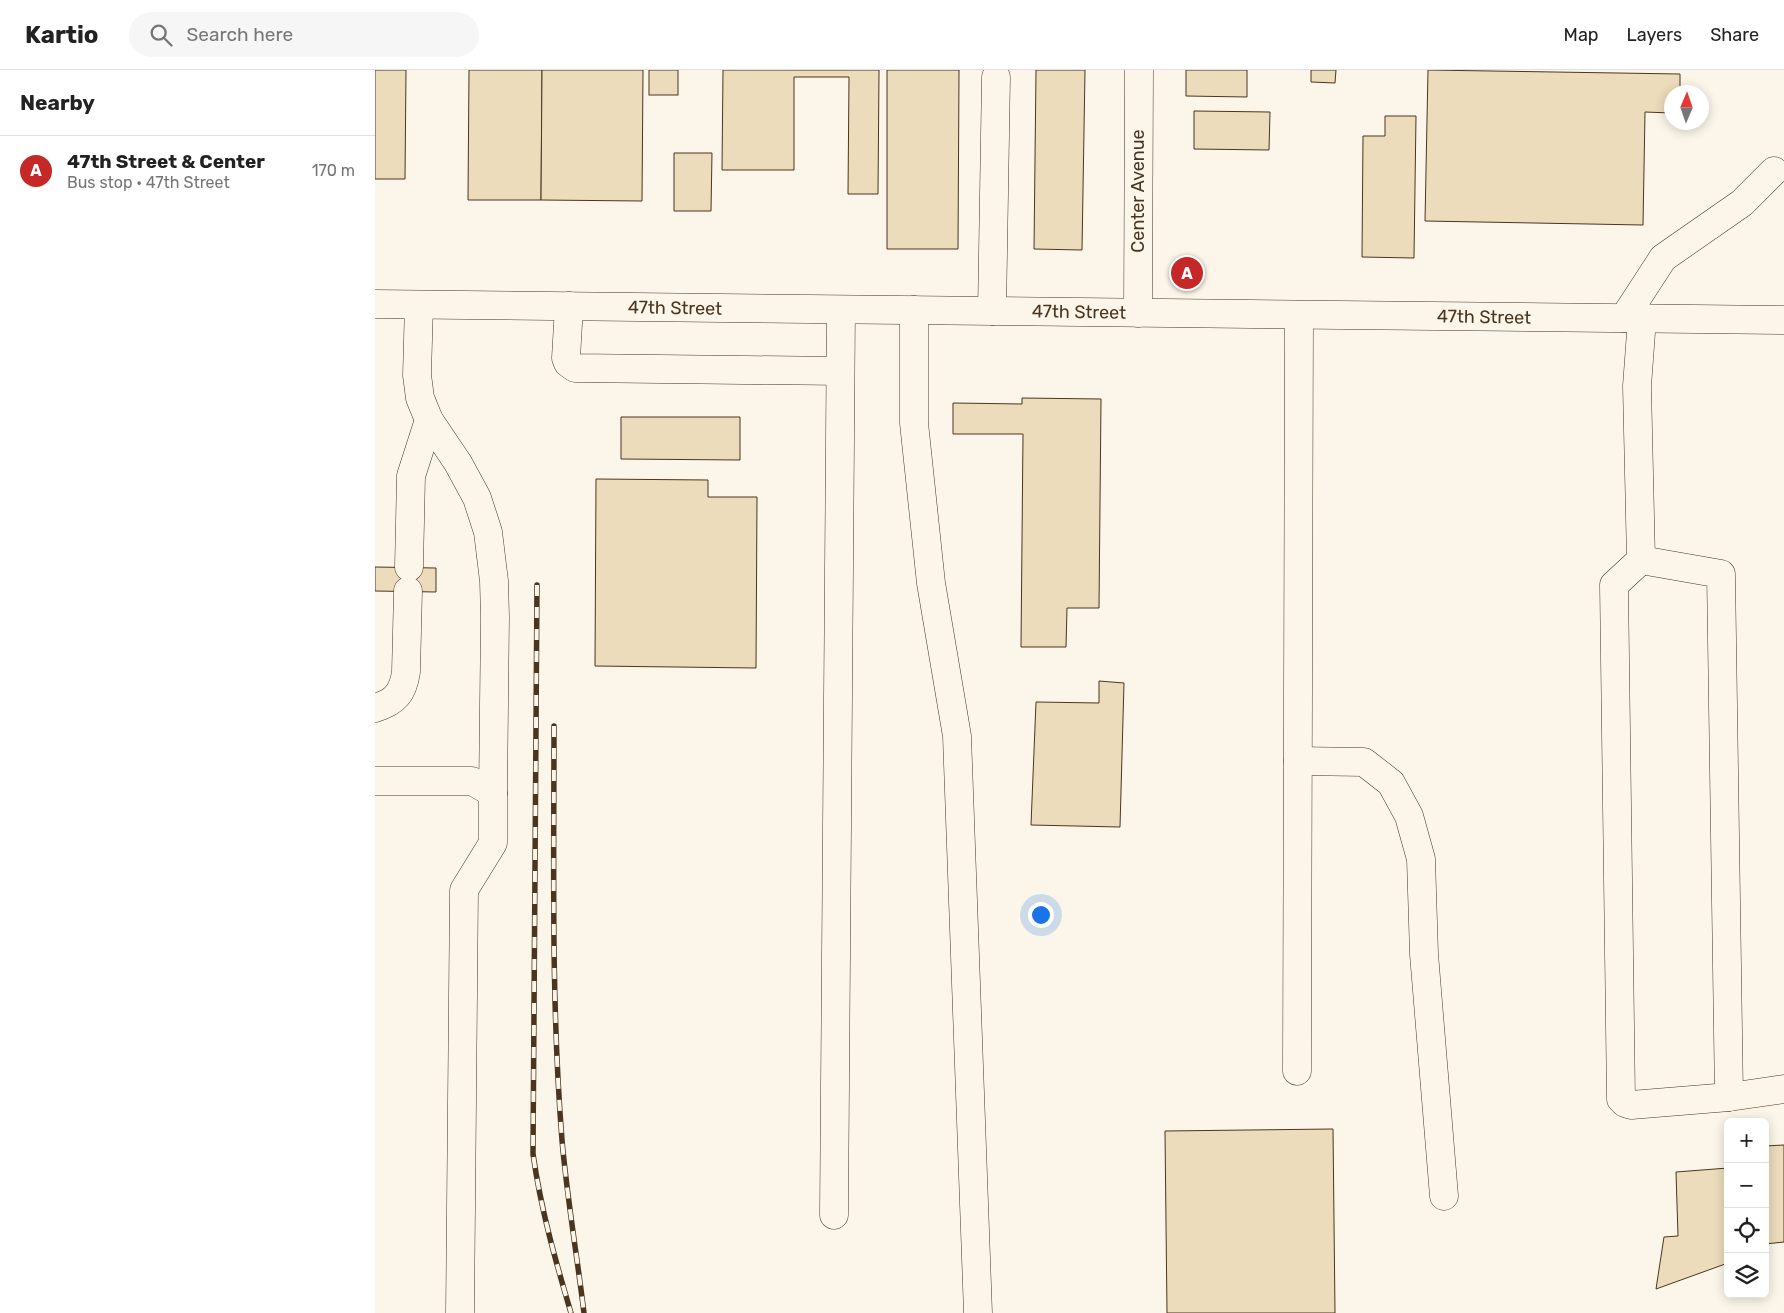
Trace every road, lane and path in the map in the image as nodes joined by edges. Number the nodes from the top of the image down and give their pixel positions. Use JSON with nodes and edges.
{"nodes":[{"id":1,"x":1139,"y":70,"type":"edge"},
{"id":2,"x":996,"y":77,"type":"dead end"},
{"id":3,"x":1774,"y":171,"type":"dead end"},
{"id":4,"x":375,"y":304,"type":"edge"},
{"id":5,"x":419,"y":305,"type":"junction"},
{"id":6,"x":569,"y":306,"type":"junction"},
{"id":7,"x":841,"y":310,"type":"junction"},
{"id":8,"x":914,"y":310,"type":"junction"},
{"id":9,"x":992,"y":311,"type":"junction"},
{"id":10,"x":1138,"y":313,"type":"junction"},
{"id":11,"x":1299,"y":315,"type":"junction"},
{"id":12,"x":1633,"y":319,"type":"junction"},
{"id":13,"x":1784,"y":320,"type":"edge"},
{"id":14,"x":839,"y":371,"type":"junction"},
{"id":15,"x":429,"y":420,"type":"junction"},
{"id":16,"x":1641,"y":560,"type":"junction"},
{"id":17,"x":375,"y":708,"type":"edge"},
{"id":18,"x":1298,"y":761,"type":"junction"},
{"id":19,"x":375,"y":781,"type":"edge"},
{"id":20,"x":493,"y":793,"type":"junction"},
{"id":21,"x":1297,"y":1071,"type":"dead end"},
{"id":22,"x":1784,"y":1089,"type":"edge"},
{"id":23,"x":1729,"y":1097,"type":"junction"},
{"id":24,"x":1444,"y":1196,"type":"dead end"},
{"id":25,"x":833,"y":1215,"type":"dead end"},
{"id":26,"x":460,"y":1313,"type":"edge"},
{"id":27,"x":978,"y":1313,"type":"edge"}],
"edges":[{"from":1,"to":10,"type":"main road","name":"Center Avenue"},
{"from":2,"to":9,"type":"main road"},
{"from":3,"to":12,"type":"main road"},
{"from":4,"to":5,"type":"main road","name":"47th Street"},
{"from":5,"to":6,"type":"main road","name":"47th Street"},
{"from":5,"to":15,"type":"main road"},
{"from":6,"to":7,"type":"main road","name":"47th Street"},
{"from":6,"to":14,"type":"main road"},
{"from":7,"to":8,"type":"main road","name":"47th Street"},
{"from":7,"to":14,"type":"main road"},
{"from":8,"to":9,"type":"main road","name":"47th Street"},
{"from":8,"to":27,"type":"main road"},
{"from":9,"to":10,"type":"main road","name":"47th Street"},
{"from":10,"to":11,"type":"main road","name":"47th Street"},
{"from":11,"to":12,"type":"main road","name":"47th Street"},
{"from":11,"to":18,"type":"main road"},
{"from":12,"to":13,"type":"main road","name":"47th Street"},
{"from":12,"to":16,"type":"main road"},
{"from":14,"to":25,"type":"main road"},
{"from":15,"to":17,"type":"main road"},
{"from":15,"to":20,"type":"main road"},
{"from":16,"to":23,"type":"main road"},
{"from":16,"to":23,"type":"main road"},
{"from":18,"to":21,"type":"main road"},
{"from":18,"to":24,"type":"main road"},
{"from":19,"to":20,"type":"main road"},
{"from":20,"to":26,"type":"main road"},
{"from":22,"to":23,"type":"main road"}]}
